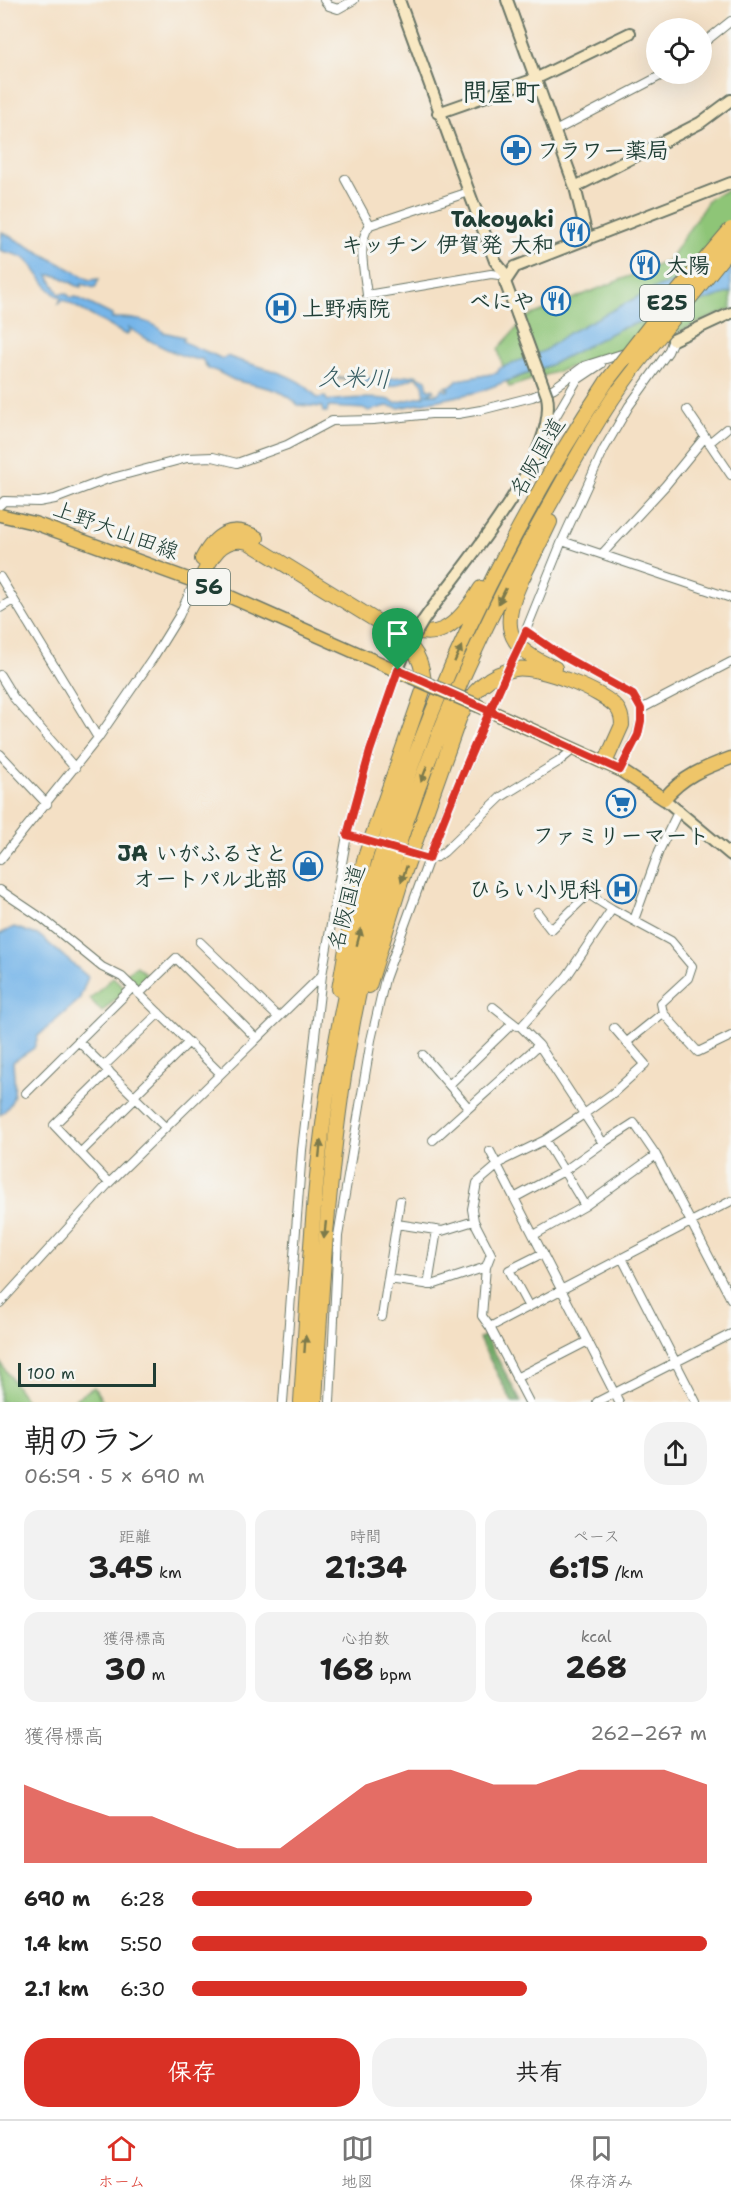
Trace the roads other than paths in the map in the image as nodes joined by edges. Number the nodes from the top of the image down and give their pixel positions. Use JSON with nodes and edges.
{"nodes":[{"id":1,"x":324,"y":0,"type":"edge"},
{"id":2,"x":354,"y":0,"type":"edge"},
{"id":3,"x":399,"y":0,"type":"edge"},
{"id":4,"x":507,"y":0,"type":"edge"},
{"id":5,"x":731,"y":21,"type":"edge"},
{"id":6,"x":630,"y":33,"type":"dead end"},
{"id":7,"x":712,"y":36,"type":"edge"},
{"id":8,"x":535,"y":79,"type":"junction"},
{"id":9,"x":646,"y":83,"type":"edge"},
{"id":10,"x":731,"y":100,"type":"edge"},
{"id":11,"x":438,"y":113,"type":"junction"},
{"id":12,"x":555,"y":131,"type":"junction"},
{"id":13,"x":345,"y":179,"type":"dead end"},
{"id":14,"x":731,"y":183,"type":"edge"},
{"id":15,"x":576,"y":187,"type":"junction"},
{"id":16,"x":469,"y":192,"type":"junction"},
{"id":17,"x":369,"y":225,"type":"junction"},
{"id":18,"x":731,"y":229,"type":"edge"},
{"id":19,"x":588,"y":240,"type":"junction"},
{"id":20,"x":731,"y":247,"type":"edge"},
{"id":21,"x":507,"y":276,"type":"junction"},
{"id":22,"x":731,"y":313,"type":"edge"},
{"id":23,"x":673,"y":340,"type":"junction"},
{"id":24,"x":612,"y":357,"type":"junction"},
{"id":25,"x":687,"y":410,"type":"dead end"},
{"id":26,"x":602,"y":415,"type":"junction"},
{"id":27,"x":583,"y":418,"type":"junction"},
{"id":28,"x":726,"y":429,"type":"dead end"},
{"id":29,"x":707,"y":440,"type":"junction"},
{"id":30,"x":539,"y":443,"type":"junction"},
{"id":31,"x":731,"y":476,"type":"edge"},
{"id":32,"x":0,"y":505,"type":"edge"},
{"id":33,"x":0,"y":515,"type":"edge"},
{"id":34,"x":562,"y":541,"type":"junction"},
{"id":35,"x":602,"y":554,"type":"junction"},
{"id":36,"x":0,"y":577,"type":"edge"},
{"id":37,"x":197,"y":582,"type":"junction"},
{"id":38,"x":731,"y":597,"type":"edge"},
{"id":39,"x":13,"y":600,"type":"junction"},
{"id":40,"x":0,"y":608,"type":"edge"},
{"id":41,"x":525,"y":633,"type":"junction"},
{"id":42,"x":731,"y":662,"type":"edge"},
{"id":43,"x":398,"y":670,"type":"junction"},
{"id":44,"x":0,"y":675,"type":"edge"},
{"id":45,"x":484,"y":709,"type":"junction"},
{"id":46,"x":641,"y":709,"type":"junction"},
{"id":47,"x":98,"y":738,"type":"junction"},
{"id":48,"x":574,"y":749,"type":"junction"},
{"id":49,"x":0,"y":754,"type":"edge"},
{"id":50,"x":731,"y":758,"type":"edge"},
{"id":51,"x":612,"y":766,"type":"junction"},
{"id":52,"x":75,"y":768,"type":"junction"},
{"id":53,"x":664,"y":799,"type":"junction"},
{"id":54,"x":47,"y":804,"type":"junction"},
{"id":55,"x":680,"y":810,"type":"junction"},
{"id":56,"x":347,"y":835,"type":"junction"},
{"id":57,"x":731,"y":855,"type":"edge"},
{"id":58,"x":425,"y":858,"type":"junction"},
{"id":59,"x":0,"y":860,"type":"edge"},
{"id":60,"x":0,"y":890,"type":"edge"},
{"id":61,"x":612,"y":909,"type":"junction"},
{"id":62,"x":537,"y":912,"type":"dead end"},
{"id":63,"x":634,"y":920,"type":"junction"},
{"id":64,"x":200,"y":942,"type":"dead end"},
{"id":65,"x":322,"y":975,"type":"junction"},
{"id":66,"x":133,"y":987,"type":"junction"},
{"id":67,"x":139,"y":994,"type":"junction"},
{"id":68,"x":493,"y":1007,"type":"dead end"},
{"id":69,"x":159,"y":1013,"type":"junction"},
{"id":70,"x":663,"y":1013,"type":"junction"},
{"id":71,"x":278,"y":1017,"type":"junction"},
{"id":72,"x":512,"y":1024,"type":"junction"},
{"id":73,"x":521,"y":1027,"type":"junction"},
{"id":74,"x":614,"y":1028,"type":"dead end"},
{"id":75,"x":731,"y":1036,"type":"edge"},
{"id":76,"x":256,"y":1038,"type":"junction"},
{"id":77,"x":79,"y":1042,"type":"junction"},
{"id":78,"x":189,"y":1042,"type":"junction"},
{"id":79,"x":627,"y":1042,"type":"junction"},
{"id":80,"x":539,"y":1045,"type":"junction"},
{"id":81,"x":423,"y":1055,"type":"dead end"},
{"id":82,"x":106,"y":1068,"type":"junction"},
{"id":83,"x":220,"y":1073,"type":"junction"},
{"id":84,"x":329,"y":1080,"type":"junction"},
{"id":85,"x":450,"y":1084,"type":"junction"},
{"id":86,"x":26,"y":1093,"type":"dead end"},
{"id":87,"x":135,"y":1097,"type":"junction"},
{"id":88,"x":468,"y":1107,"type":"junction"},
{"id":89,"x":584,"y":1114,"type":"junction"},
{"id":90,"x":165,"y":1127,"type":"junction"},
{"id":91,"x":433,"y":1140,"type":"dead end"},
{"id":92,"x":545,"y":1140,"type":"junction"},
{"id":93,"x":603,"y":1143,"type":"junction"},
{"id":94,"x":490,"y":1150,"type":"dead end"},
{"id":95,"x":80,"y":1153,"type":"junction"},
{"id":96,"x":656,"y":1155,"type":"junction"},
{"id":97,"x":497,"y":1165,"type":"junction"},
{"id":98,"x":564,"y":1171,"type":"junction"},
{"id":99,"x":109,"y":1183,"type":"junction"},
{"id":100,"x":329,"y":1190,"type":"junction"},
{"id":101,"x":514,"y":1198,"type":"junction"},
{"id":102,"x":400,"y":1201,"type":"dead end"},
{"id":103,"x":731,"y":1201,"type":"edge"},
{"id":104,"x":585,"y":1206,"type":"junction"},
{"id":105,"x":474,"y":1221,"type":"junction"},
{"id":106,"x":692,"y":1223,"type":"junction"},
{"id":107,"x":397,"y":1224,"type":"junction"},
{"id":108,"x":437,"y":1230,"type":"junction"},
{"id":109,"x":534,"y":1235,"type":"junction"},
{"id":110,"x":543,"y":1253,"type":"junction"},
{"id":111,"x":623,"y":1260,"type":"junction"},
{"id":112,"x":486,"y":1267,"type":"junction"},
{"id":113,"x":388,"y":1279,"type":"junction"},
{"id":114,"x":428,"y":1285,"type":"junction"},
{"id":115,"x":562,"y":1290,"type":"junction"},
{"id":116,"x":731,"y":1299,"type":"edge"},
{"id":117,"x":0,"y":1303,"type":"edge"},
{"id":118,"x":529,"y":1307,"type":"junction"},
{"id":119,"x":382,"y":1317,"type":"dead end"},
{"id":120,"x":490,"y":1327,"type":"junction"},
{"id":121,"x":731,"y":1334,"type":"edge"},
{"id":122,"x":588,"y":1341,"type":"junction"},
{"id":123,"x":676,"y":1361,"type":"junction"},
{"id":124,"x":516,"y":1378,"type":"junction"},
{"id":125,"x":614,"y":1393,"type":"junction"},
{"id":126,"x":283,"y":1402,"type":"edge"},
{"id":127,"x":301,"y":1402,"type":"edge"},
{"id":128,"x":315,"y":1402,"type":"edge"},
{"id":129,"x":330,"y":1402,"type":"edge"},
{"id":130,"x":529,"y":1402,"type":"edge"},
{"id":131,"x":597,"y":1402,"type":"edge"},
{"id":132,"x":619,"y":1402,"type":"edge"},
{"id":133,"x":696,"y":1402,"type":"edge"}],
"edges":[{"from":1,"to":2,"type":"street"},
{"from":3,"to":11,"type":"street"},
{"from":4,"to":8,"type":"street"},
{"from":5,"to":7,"type":"street"},
{"from":6,"to":8,"type":"street"},
{"from":8,"to":11,"type":"street"},
{"from":8,"to":12,"type":"street"},
{"from":9,"to":12,"type":"street"},
{"from":10,"to":15,"type":"street"},
{"from":11,"to":16,"type":"street"},
{"from":12,"to":15,"type":"street"},
{"from":13,"to":17,"type":"street"},
{"from":14,"to":19,"type":"street"},
{"from":15,"to":19,"type":"street"},
{"from":16,"to":17,"type":"street"},
{"from":16,"to":21,"type":"street"},
{"from":17,"to":21,"type":"street"},
{"from":18,"to":27,"type":"highway","name":"名阪国道","number":"E25","bridge":true},
{"from":19,"to":21,"type":"street"},
{"from":20,"to":26,"type":"highway","name":"名阪国道","number":"E25","bridge":true},
{"from":21,"to":30,"type":"street","bridge":true},
{"from":22,"to":23,"type":"street"},
{"from":23,"to":24,"type":"street"},
{"from":23,"to":34,"type":"street"},
{"from":24,"to":30,"type":"street"},
{"from":24,"to":32,"type":"street"},
{"from":25,"to":29,"type":"street"},
{"from":26,"to":51,"type":"highway"},
{"from":26,"to":100,"type":"highway","name":"名阪国道","number":"E25","one_way":true},
{"from":27,"to":37,"type":"highway"},
{"from":84,"to":27,"type":"highway","name":"名阪国道","number":"E25","one_way":true},
{"from":28,"to":29,"type":"street"},
{"from":29,"to":31,"type":"street"},
{"from":29,"to":35,"type":"street"},
{"from":30,"to":43,"type":"street","bridge":true},
{"from":33,"to":37,"type":"main road","name":"上野大山田線","number":"56"},
{"from":34,"to":35,"type":"street"},
{"from":34,"to":41,"type":"street"},
{"from":35,"to":38,"type":"street"},
{"from":36,"to":39,"type":"street"},
{"from":37,"to":43,"type":"main road","name":"上野大山田線","number":"56"},
{"from":37,"to":47,"type":"street"},
{"from":37,"to":84,"type":"highway"},
{"from":39,"to":40,"type":"street"},
{"from":39,"to":47,"type":"street"},
{"from":41,"to":45,"type":"street","bridge":true},
{"from":41,"to":46,"type":"street"},
{"from":42,"to":46,"type":"street"},
{"from":43,"to":45,"type":"main road","name":"上野大山田線","number":"56","bridge":true},
{"from":43,"to":56,"type":"street"},
{"from":44,"to":52,"type":"street"},
{"from":45,"to":48,"type":"main road","name":"上野大山田線","number":"56"},
{"from":45,"to":58,"type":"street"},
{"from":46,"to":51,"type":"street"},
{"from":47,"to":52,"type":"street"},
{"from":48,"to":51,"type":"main road","name":"上野大山田線","number":"56"},
{"from":48,"to":58,"type":"street"},
{"from":49,"to":54,"type":"street"},
{"from":50,"to":53,"type":"main road"},
{"from":51,"to":53,"type":"main road","name":"上野大山田線","number":"56"},
{"from":51,"to":100,"type":"highway","one_way":true},
{"from":52,"to":54,"type":"street"},
{"from":53,"to":55,"type":"street"},
{"from":54,"to":59,"type":"street"},
{"from":55,"to":57,"type":"street"},
{"from":55,"to":63,"type":"street"},
{"from":56,"to":58,"type":"street","bridge":true},
{"from":56,"to":65,"type":"street"},
{"from":58,"to":129,"type":"street"},
{"from":60,"to":66,"type":"street"},
{"from":61,"to":62,"type":"street"},
{"from":61,"to":63,"type":"street"},
{"from":61,"to":73,"type":"street"},
{"from":63,"to":70,"type":"street"},
{"from":64,"to":71,"type":"street"},
{"from":65,"to":71,"type":"street"},
{"from":65,"to":126,"type":"street"},
{"from":66,"to":67,"type":"street"},
{"from":66,"to":77,"type":"street"},
{"from":67,"to":69,"type":"street"},
{"from":67,"to":76,"type":"street"},
{"from":68,"to":72,"type":"street"},
{"from":69,"to":78,"type":"street"},
{"from":69,"to":82,"type":"street"},
{"from":70,"to":75,"type":"street"},
{"from":70,"to":79,"type":"street"},
{"from":71,"to":76,"type":"street"},
{"from":72,"to":73,"type":"street"},
{"from":72,"to":85,"type":"street"},
{"from":73,"to":80,"type":"street"},
{"from":74,"to":79,"type":"street"},
{"from":76,"to":83,"type":"street"},
{"from":77,"to":82,"type":"street"},
{"from":77,"to":86,"type":"street"},
{"from":78,"to":83,"type":"street"},
{"from":78,"to":87,"type":"street"},
{"from":79,"to":89,"type":"street"},
{"from":80,"to":88,"type":"street"},
{"from":80,"to":89,"type":"street"},
{"from":81,"to":85,"type":"street"},
{"from":82,"to":87,"type":"street"},
{"from":82,"to":95,"type":"street"},
{"from":83,"to":90,"type":"street"},
{"from":127,"to":84,"type":"highway","name":"名阪国道","number":"E25","one_way":true},
{"from":85,"to":88,"type":"street"},
{"from":87,"to":90,"type":"street"},
{"from":87,"to":95,"type":"street"},
{"from":88,"to":91,"type":"street"},
{"from":89,"to":92,"type":"street"},
{"from":89,"to":93,"type":"street"},
{"from":90,"to":99,"type":"street"},
{"from":92,"to":97,"type":"street"},
{"from":92,"to":98,"type":"street"},
{"from":93,"to":96,"type":"street"},
{"from":93,"to":98,"type":"street"},
{"from":94,"to":97,"type":"street"},
{"from":95,"to":99,"type":"street"},
{"from":96,"to":104,"type":"street"},
{"from":96,"to":106,"type":"street"},
{"from":97,"to":101,"type":"street"},
{"from":97,"to":105,"type":"street"},
{"from":98,"to":101,"type":"street"},
{"from":98,"to":104,"type":"street"},
{"from":99,"to":117,"type":"street"},
{"from":100,"to":128,"type":"highway","name":"名阪国道","number":"E25","one_way":true},
{"from":101,"to":109,"type":"street"},
{"from":102,"to":107,"type":"street"},
{"from":103,"to":106,"type":"street"},
{"from":104,"to":109,"type":"street"},
{"from":105,"to":108,"type":"street"},
{"from":105,"to":112,"type":"street"},
{"from":106,"to":111,"type":"street"},
{"from":106,"to":116,"type":"street"},
{"from":107,"to":108,"type":"street"},
{"from":107,"to":113,"type":"street"},
{"from":108,"to":114,"type":"street"},
{"from":109,"to":110,"type":"street"},
{"from":110,"to":115,"type":"street"},
{"from":110,"to":118,"type":"street"},
{"from":111,"to":115,"type":"street"},
{"from":111,"to":123,"type":"street"},
{"from":112,"to":114,"type":"street"},
{"from":112,"to":120,"type":"street"},
{"from":113,"to":114,"type":"street"},
{"from":113,"to":119,"type":"street"},
{"from":115,"to":118,"type":"street"},
{"from":115,"to":122,"type":"street"},
{"from":118,"to":120,"type":"street"},
{"from":120,"to":124,"type":"street"},
{"from":121,"to":123,"type":"street"},
{"from":122,"to":124,"type":"street"},
{"from":122,"to":125,"type":"street"},
{"from":123,"to":125,"type":"street"},
{"from":123,"to":133,"type":"street"},
{"from":124,"to":130,"type":"street"},
{"from":125,"to":131,"type":"street"},
{"from":125,"to":132,"type":"street"}]}
